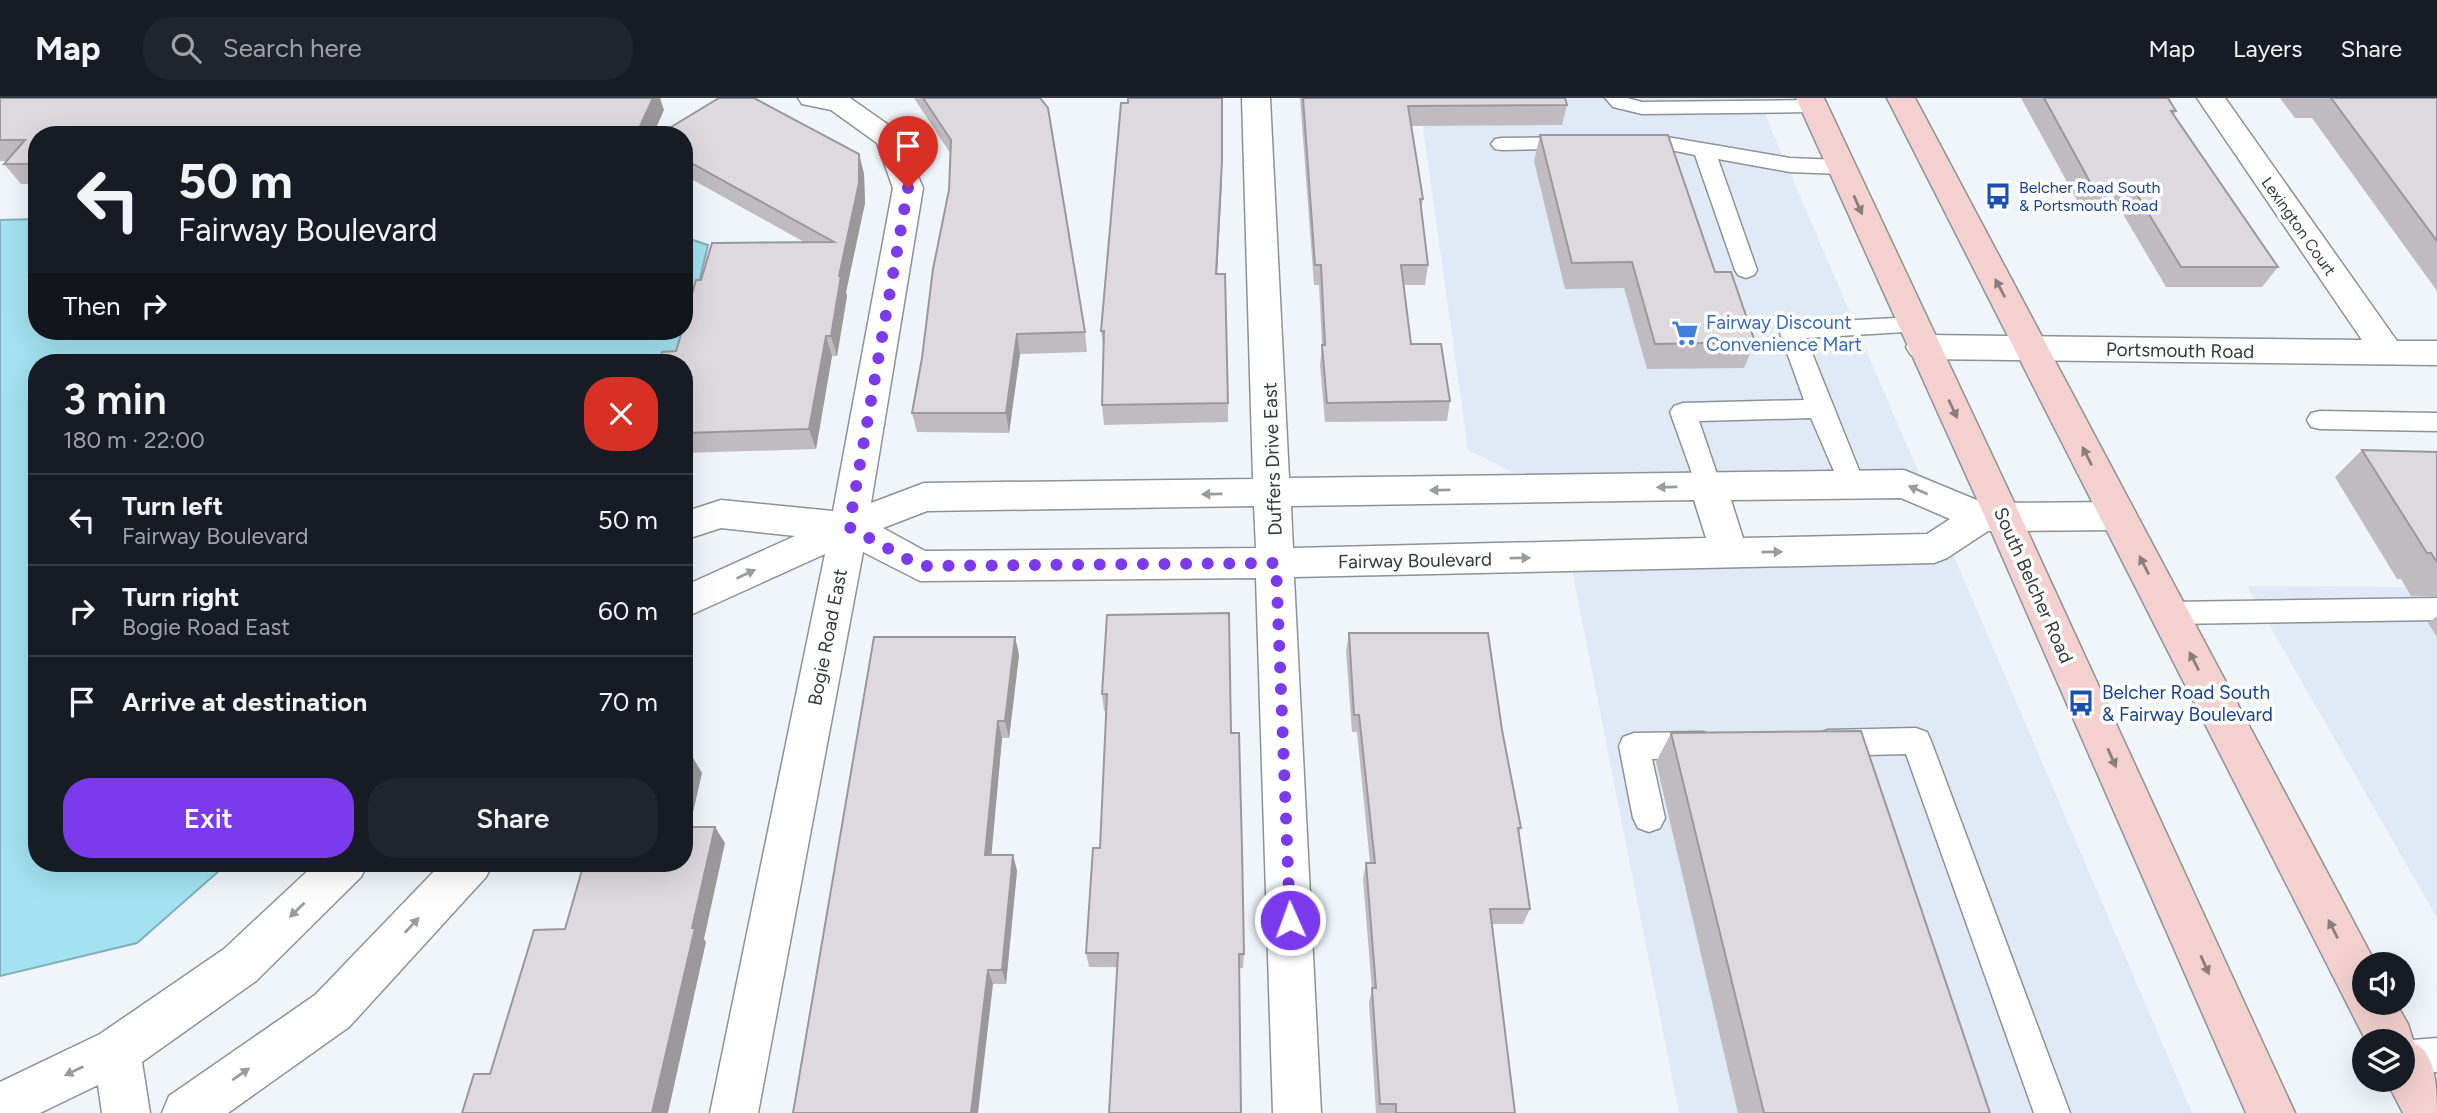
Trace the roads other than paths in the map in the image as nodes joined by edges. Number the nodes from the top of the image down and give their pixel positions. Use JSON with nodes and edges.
{"nodes":[{"id":1,"x":1256,"y":98,"type":"edge"},
{"id":2,"x":1615,"y":98,"type":"edge"},
{"id":3,"x":1901,"y":98,"type":"edge"},
{"id":4,"x":2211,"y":98,"type":"edge"},
{"id":5,"x":826,"y":101,"type":"edge"},
{"id":6,"x":1812,"y":102,"type":"edge"},
{"id":7,"x":1502,"y":144,"type":"dead end"},
{"id":8,"x":1704,"y":149,"type":"junction"},
{"id":9,"x":1841,"y":167,"type":"junction"},
{"id":10,"x":1746,"y":270,"type":"dead end"},
{"id":11,"x":1918,"y":336,"type":"junction"},
{"id":12,"x":2032,"y":348,"type":"junction"},
{"id":13,"x":2388,"y":353,"type":"junction"},
{"id":14,"x":2437,"y":354,"type":"edge"},
{"id":15,"x":1820,"y":408,"type":"junction"},
{"id":16,"x":2320,"y":419,"type":"dead end"},
{"id":17,"x":2437,"y":422,"type":"edge"},
{"id":18,"x":1852,"y":485,"type":"junction"},
{"id":19,"x":1708,"y":486,"type":"junction"},
{"id":20,"x":1273,"y":493,"type":"junction"},
{"id":21,"x":2119,"y":516,"type":"junction"},
{"id":22,"x":1992,"y":517,"type":"junction"},
{"id":23,"x":693,"y":523,"type":"edge"},
{"id":24,"x":849,"y":527,"type":"junction"},
{"id":25,"x":1729,"y":553,"type":"junction"},
{"id":26,"x":1276,"y":563,"type":"junction"},
{"id":27,"x":693,"y":599,"type":"edge"},
{"id":28,"x":2437,"y":609,"type":"edge"},
{"id":29,"x":2169,"y":613,"type":"junction"},
{"id":30,"x":1795,"y":743,"type":"edge"},
{"id":31,"x":1728,"y":744,"type":"edge"},
{"id":32,"x":1649,"y":818,"type":"dead end"},
{"id":33,"x":337,"y":872,"type":"edge"},
{"id":34,"x":462,"y":872,"type":"edge"},
{"id":35,"x":2352,"y":966,"type":"edge"},
{"id":36,"x":117,"y":1051,"type":"junction"},
{"id":37,"x":2437,"y":1055,"type":"edge"},
{"id":38,"x":2415,"y":1056,"type":"edge"},
{"id":39,"x":2415,"y":1086,"type":"edge"},
{"id":40,"x":0,"y":1107,"type":"edge"},
{"id":41,"x":125,"y":1113,"type":"edge"},
{"id":42,"x":186,"y":1113,"type":"edge"},
{"id":43,"x":734,"y":1113,"type":"edge"},
{"id":44,"x":1297,"y":1113,"type":"edge"},
{"id":45,"x":2052,"y":1113,"type":"edge"},
{"id":46,"x":2271,"y":1113,"type":"edge"},
{"id":47,"x":2429,"y":1113,"type":"edge"}],
"edges":[{"from":1,"to":20,"type":"street","name":"Duffers Drive East"},
{"from":2,"to":6,"type":"lane"},
{"from":12,"to":3,"type":"main road","one_way":true},
{"from":4,"to":13,"type":"street","name":"Lexington Court"},
{"from":5,"to":24,"type":"street","name":"Bogie Road East"},
{"from":6,"to":9,"type":"main road","name":"South Belcher Road"},
{"from":7,"to":8,"type":"lane"},
{"from":8,"to":9,"type":"lane"},
{"from":8,"to":10,"type":"lane"},
{"from":9,"to":11,"type":"main road","name":"South Belcher Road","one_way":true},
{"from":11,"to":12,"type":"street","name":"Portsmouth Road"},
{"from":11,"to":15,"type":"lane"},
{"from":11,"to":22,"type":"main road","name":"South Belcher Road","one_way":true},
{"from":12,"to":13,"type":"street","name":"Portsmouth Road"},
{"from":21,"to":12,"type":"main road","one_way":true},
{"from":13,"to":14,"type":"street","name":"Portsmouth Road"},
{"from":15,"to":18,"type":"lane"},
{"from":15,"to":19,"type":"lane"},
{"from":16,"to":17,"type":"lane"},
{"from":18,"to":19,"type":"street","name":"Fairway Boulevard"},
{"from":22,"to":18,"type":"street","name":"Fairway Boulevard","one_way":true},
{"from":19,"to":20,"type":"street","name":"Fairway Boulevard","one_way":true},
{"from":19,"to":25,"type":"street"},
{"from":20,"to":24,"type":"street","name":"Fairway Boulevard","one_way":true},
{"from":20,"to":26,"type":"street","name":"Duffers Drive East"},
{"from":21,"to":22,"type":"street","name":"Fairway Boulevard"},
{"from":29,"to":21,"type":"main road","one_way":true},
{"from":25,"to":22,"type":"street","name":"Fairway Boulevard","one_way":true},
{"from":22,"to":46,"type":"main road","name":"South Belcher Road","one_way":true},
{"from":23,"to":24,"type":"street","name":"Fairway Boulevard"},
{"from":24,"to":26,"type":"street","name":"Fairway Boulevard"},
{"from":27,"to":24,"type":"street","name":"Fairway Boulevard","one_way":true},
{"from":24,"to":43,"type":"street","name":"Bogie Road East"},
{"from":26,"to":25,"type":"street","name":"Fairway Boulevard","one_way":true},
{"from":26,"to":44,"type":"street","name":"Duffers Drive East"},
{"from":28,"to":29,"type":"lane"},
{"from":35,"to":29,"type":"main road","one_way":true},
{"from":30,"to":45,"type":"lane"},
{"from":31,"to":32,"type":"lane"},
{"from":33,"to":36,"type":"street","one_way":true},
{"from":42,"to":34,"type":"street","one_way":true},
{"from":36,"to":40,"type":"street","one_way":true},
{"from":36,"to":41,"type":"street"},
{"from":37,"to":38,"type":"lane"},
{"from":39,"to":47,"type":"main road"}]}
